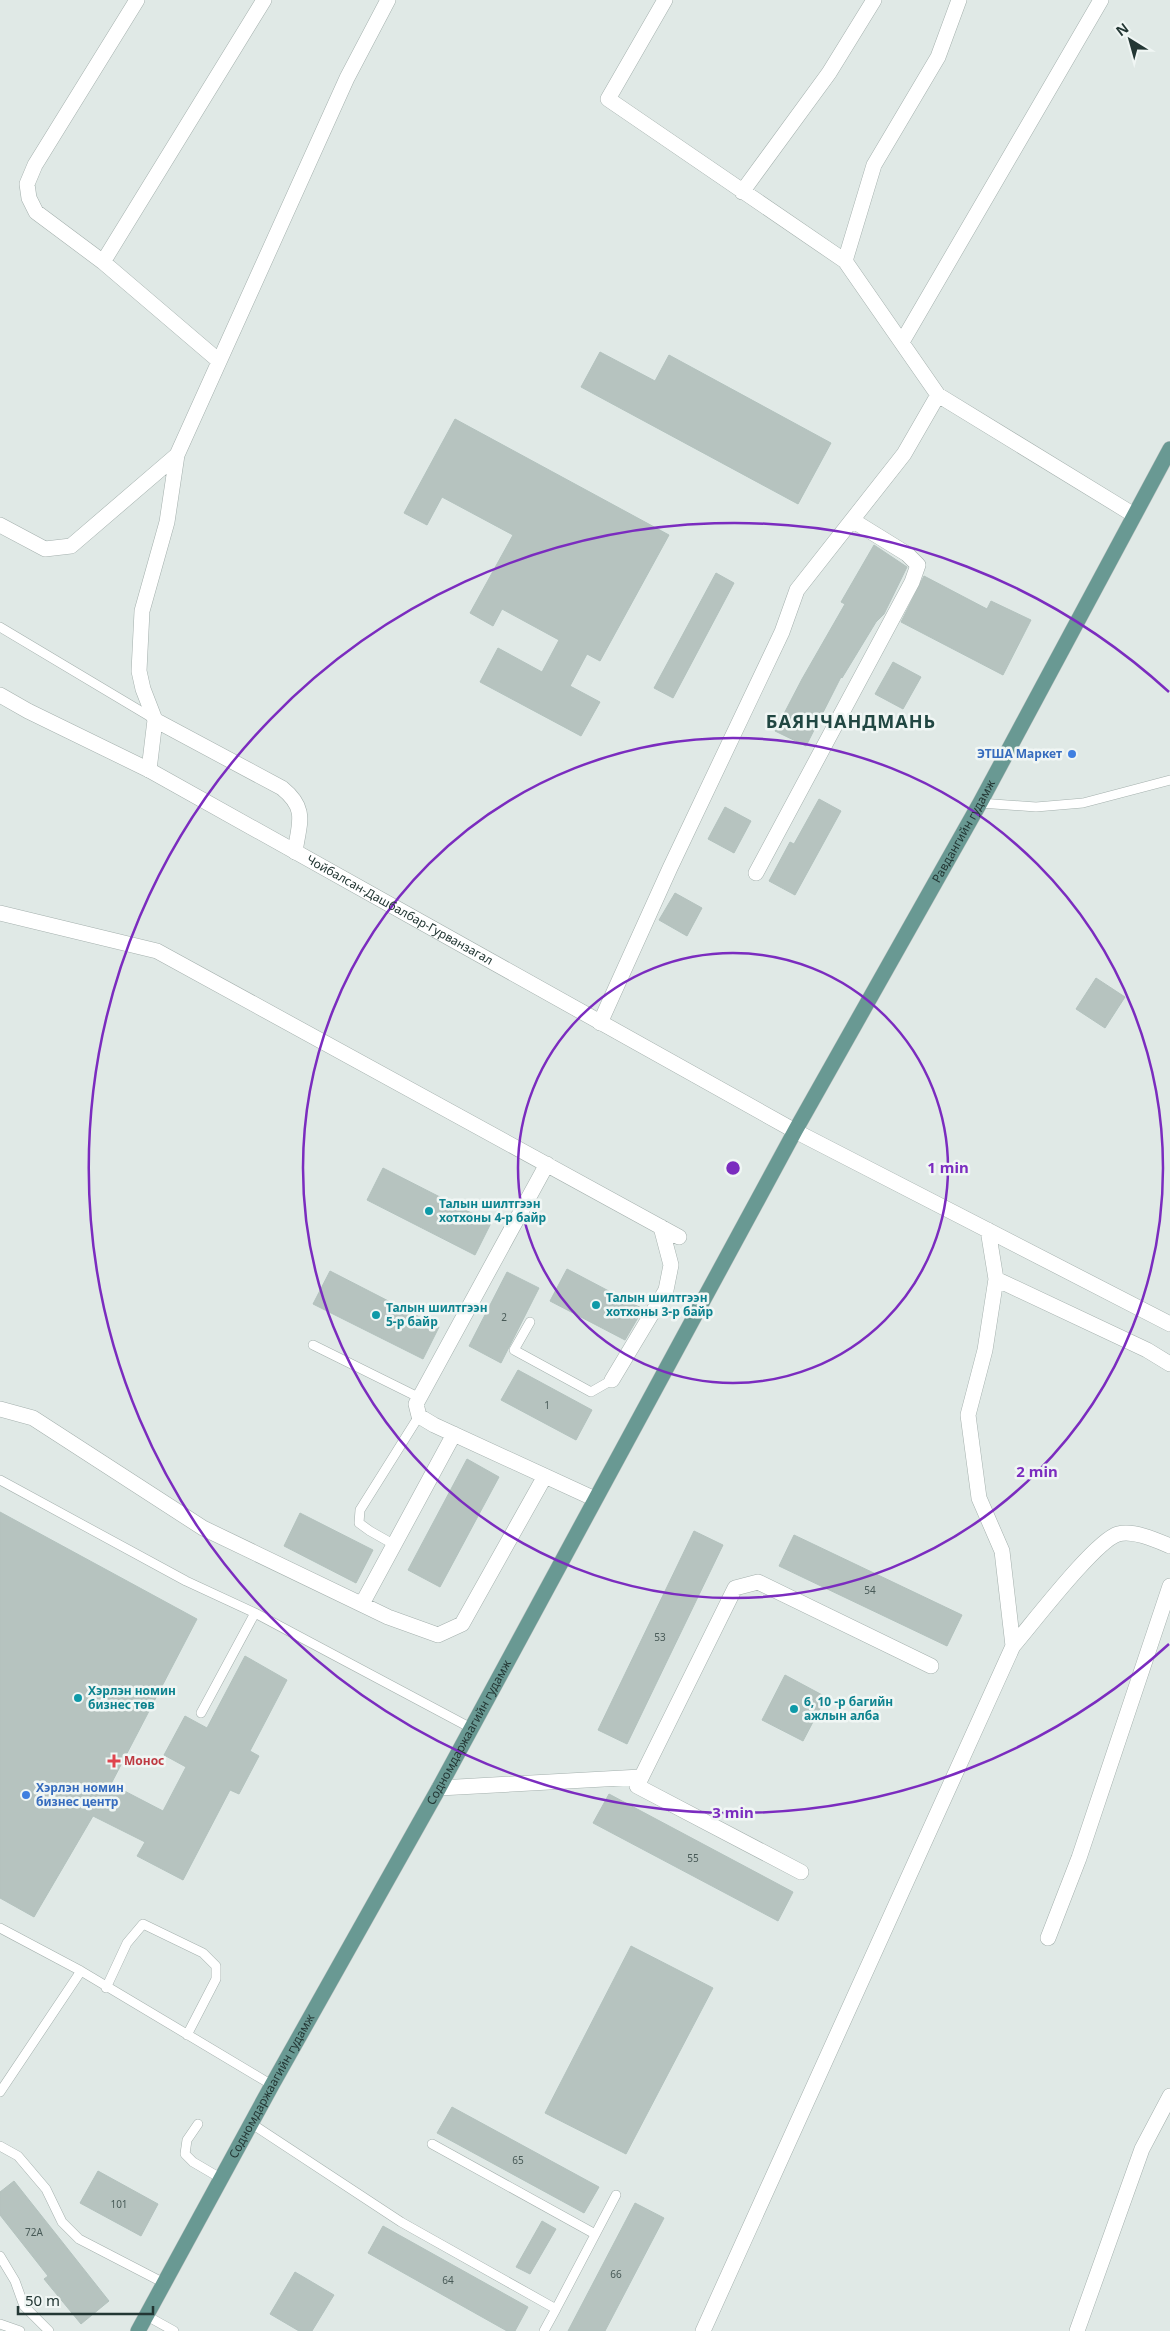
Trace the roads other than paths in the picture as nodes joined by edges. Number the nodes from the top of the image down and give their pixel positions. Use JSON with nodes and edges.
{"nodes":[{"id":1,"x":137,"y":0,"type":"edge"},
{"id":2,"x":264,"y":0,"type":"edge"},
{"id":3,"x":388,"y":0,"type":"edge"},
{"id":4,"x":665,"y":0,"type":"edge"},
{"id":5,"x":874,"y":0,"type":"edge"},
{"id":6,"x":959,"y":0,"type":"edge"},
{"id":7,"x":1101,"y":0,"type":"edge"},
{"id":8,"x":742,"y":192,"type":"junction"},
{"id":9,"x":845,"y":261,"type":"junction"},
{"id":10,"x":103,"y":262,"type":"junction"},
{"id":11,"x":902,"y":342,"type":"junction"},
{"id":12,"x":219,"y":361,"type":"junction"},
{"id":13,"x":938,"y":395,"type":"junction"},
{"id":14,"x":1170,"y":449,"type":"edge"},
{"id":15,"x":177,"y":455,"type":"junction"},
{"id":16,"x":1134,"y":515,"type":"junction"},
{"id":17,"x":852,"y":520,"type":"junction"},
{"id":18,"x":0,"y":524,"type":"edge"},
{"id":19,"x":0,"y":627,"type":"edge"},
{"id":20,"x":0,"y":696,"type":"edge"},
{"id":21,"x":155,"y":720,"type":"junction"},
{"id":22,"x":149,"y":770,"type":"junction"},
{"id":23,"x":1170,"y":780,"type":"edge"},
{"id":24,"x":980,"y":803,"type":"junction"},
{"id":25,"x":295,"y":852,"type":"junction"},
{"id":26,"x":756,"y":873,"type":"dead end"},
{"id":27,"x":0,"y":913,"type":"edge"},
{"id":28,"x":600,"y":1023,"type":"junction"},
{"id":29,"x":795,"y":1131,"type":"junction"},
{"id":30,"x":546,"y":1164,"type":"junction"},
{"id":31,"x":661,"y":1227,"type":"junction"},
{"id":32,"x":988,"y":1230,"type":"junction"},
{"id":33,"x":678,"y":1236,"type":"dead end"},
{"id":34,"x":996,"y":1279,"type":"junction"},
{"id":35,"x":530,"y":1322,"type":"dead end"},
{"id":36,"x":1170,"y":1324,"type":"edge"},
{"id":37,"x":313,"y":1345,"type":"dead end"},
{"id":38,"x":1170,"y":1364,"type":"edge"},
{"id":39,"x":612,"y":1380,"type":"joint"},
{"id":40,"x":420,"y":1398,"type":"junction"},
{"id":41,"x":0,"y":1408,"type":"edge"},
{"id":42,"x":420,"y":1416,"type":"junction"},
{"id":43,"x":454,"y":1434,"type":"junction"},
{"id":44,"x":546,"y":1476,"type":"junction"},
{"id":45,"x":0,"y":1480,"type":"edge"},
{"id":46,"x":595,"y":1500,"type":"junction"},
{"id":47,"x":393,"y":1544,"type":"junction"},
{"id":48,"x":1170,"y":1546,"type":"edge"},
{"id":49,"x":1170,"y":1586,"type":"edge"},
{"id":50,"x":362,"y":1604,"type":"junction"},
{"id":51,"x":255,"y":1613,"type":"junction"},
{"id":52,"x":1013,"y":1646,"type":"junction"},
{"id":53,"x":931,"y":1666,"type":"dead end"},
{"id":54,"x":201,"y":1713,"type":"dead end"},
{"id":55,"x":471,"y":1728,"type":"junction"},
{"id":56,"x":641,"y":1777,"type":"junction"},
{"id":57,"x":439,"y":1788,"type":"junction"},
{"id":58,"x":801,"y":1872,"type":"dead end"},
{"id":59,"x":0,"y":1928,"type":"edge"},
{"id":60,"x":1048,"y":1938,"type":"dead end"},
{"id":61,"x":81,"y":1971,"type":"junction"},
{"id":62,"x":106,"y":1988,"type":"junction"},
{"id":63,"x":186,"y":2035,"type":"junction"},
{"id":64,"x":272,"y":2085,"type":"junction"},
{"id":65,"x":0,"y":2092,"type":"edge"},
{"id":66,"x":1170,"y":2096,"type":"edge"},
{"id":67,"x":198,"y":2124,"type":"dead end"},
{"id":68,"x":252,"y":2124,"type":"junction"},
{"id":69,"x":432,"y":2144,"type":"dead end"},
{"id":70,"x":0,"y":2146,"type":"edge"},
{"id":71,"x":222,"y":2179,"type":"junction"},
{"id":72,"x":616,"y":2195,"type":"dead end"},
{"id":73,"x":595,"y":2234,"type":"junction"},
{"id":74,"x":0,"y":2256,"type":"edge"},
{"id":75,"x":164,"y":2283,"type":"junction"},
{"id":76,"x":556,"y":2309,"type":"junction"},
{"id":77,"x":147,"y":2316,"type":"junction"},
{"id":78,"x":0,"y":2324,"type":"edge"},
{"id":79,"x":20,"y":2331,"type":"edge"},
{"id":80,"x":48,"y":2331,"type":"edge"},
{"id":81,"x":138,"y":2331,"type":"edge"},
{"id":82,"x":174,"y":2331,"type":"edge"},
{"id":83,"x":544,"y":2331,"type":"edge"},
{"id":84,"x":704,"y":2331,"type":"edge"},
{"id":85,"x":1077,"y":2331,"type":"edge"}],
"edges":[{"from":1,"to":10,"type":"street"},
{"from":2,"to":10,"type":"street"},
{"from":3,"to":12,"type":"street"},
{"from":4,"to":8,"type":"street"},
{"from":5,"to":8,"type":"street"},
{"from":6,"to":9,"type":"street"},
{"from":7,"to":11,"type":"street"},
{"from":8,"to":9,"type":"street"},
{"from":9,"to":11,"type":"street"},
{"from":10,"to":12,"type":"street"},
{"from":11,"to":13,"type":"street"},
{"from":12,"to":15,"type":"street"},
{"from":13,"to":16,"type":"street"},
{"from":13,"to":17,"type":"street"},
{"from":14,"to":16,"type":"main road","name":"Равдангийн гудамж"},
{"from":15,"to":18,"type":"street"},
{"from":15,"to":21,"type":"street"},
{"from":16,"to":24,"type":"main road","name":"Равдангийн гудамж"},
{"from":17,"to":26,"type":"street"},
{"from":17,"to":28,"type":"street"},
{"from":19,"to":21,"type":"lane"},
{"from":20,"to":22,"type":"street","name":"Чойбалсан-Дашбалбар-Гурванзагал"},
{"from":21,"to":22,"type":"street"},
{"from":21,"to":25,"type":"street"},
{"from":22,"to":25,"type":"street","name":"Чойбалсан-Дашбалбар-Гурванзагал"},
{"from":23,"to":24,"type":"lane"},
{"from":24,"to":29,"type":"main road","name":"Равдангийн гудамж"},
{"from":25,"to":28,"type":"street","name":"Чойбалсан-Дашбалбар-Гурванзагал"},
{"from":27,"to":30,"type":"street"},
{"from":28,"to":29,"type":"street","name":"Чойбалсан-Дашбалбар-Гурванзагал"},
{"from":29,"to":32,"type":"street","name":"Чойбалсан-Дашбалбар-Гурванзагал"},
{"from":29,"to":46,"type":"main road","name":"Содномдаржаагийн гудамж"},
{"from":30,"to":31,"type":"street"},
{"from":30,"to":40,"type":"street"},
{"from":31,"to":33,"type":"street"},
{"from":31,"to":39,"type":"street"},
{"from":32,"to":34,"type":"street"},
{"from":32,"to":36,"type":"street","name":"Чойбалсан-Дашбалбар-Гурванзагал"},
{"from":34,"to":38,"type":"street"},
{"from":34,"to":52,"type":"street"},
{"from":35,"to":39,"type":"lane"},
{"from":37,"to":40,"type":"lane"},
{"from":40,"to":42,"type":"street"},
{"from":41,"to":50,"type":"street"},
{"from":42,"to":43,"type":"street"},
{"from":42,"to":47,"type":"lane"},
{"from":43,"to":44,"type":"street"},
{"from":43,"to":47,"type":"street"},
{"from":44,"to":46,"type":"street"},
{"from":44,"to":50,"type":"street"},
{"from":45,"to":51,"type":"lane"},
{"from":46,"to":55,"type":"main road","name":"Содномдаржаагийн гудамж"},
{"from":47,"to":50,"type":"street"},
{"from":48,"to":52,"type":"street"},
{"from":49,"to":60,"type":"street"},
{"from":51,"to":54,"type":"lane"},
{"from":51,"to":55,"type":"lane"},
{"from":52,"to":84,"type":"street"},
{"from":53,"to":56,"type":"street"},
{"from":55,"to":57,"type":"main road","name":"Содномдаржаагийн гудамж"},
{"from":56,"to":57,"type":"street"},
{"from":56,"to":58,"type":"street"},
{"from":57,"to":64,"type":"main road","name":"Содномдаржаагийн гудамж"},
{"from":59,"to":61,"type":"lane"},
{"from":61,"to":62,"type":"lane"},
{"from":61,"to":65,"type":"lane"},
{"from":62,"to":63,"type":"lane"},
{"from":62,"to":63,"type":"lane"},
{"from":63,"to":64,"type":"lane"},
{"from":64,"to":68,"type":"main road","name":"Содномдаржаагийн гудамж"},
{"from":66,"to":85,"type":"street"},
{"from":67,"to":71,"type":"lane"},
{"from":68,"to":71,"type":"main road","name":"Содномдаржаагийн гудамж"},
{"from":68,"to":76,"type":"lane"},
{"from":69,"to":73,"type":"lane"},
{"from":70,"to":75,"type":"lane"},
{"from":71,"to":75,"type":"main road","name":"Содномдаржаагийн гудамж"},
{"from":72,"to":73,"type":"lane"},
{"from":73,"to":76,"type":"lane"},
{"from":74,"to":80,"type":"lane"},
{"from":75,"to":77,"type":"main road","name":"Содномдаржаагийн гудамж"},
{"from":76,"to":83,"type":"lane"},
{"from":77,"to":81,"type":"main road","name":"Содномдаржаагийн гудамж"},
{"from":77,"to":82,"type":"lane"},
{"from":78,"to":79,"type":"lane"}]}
